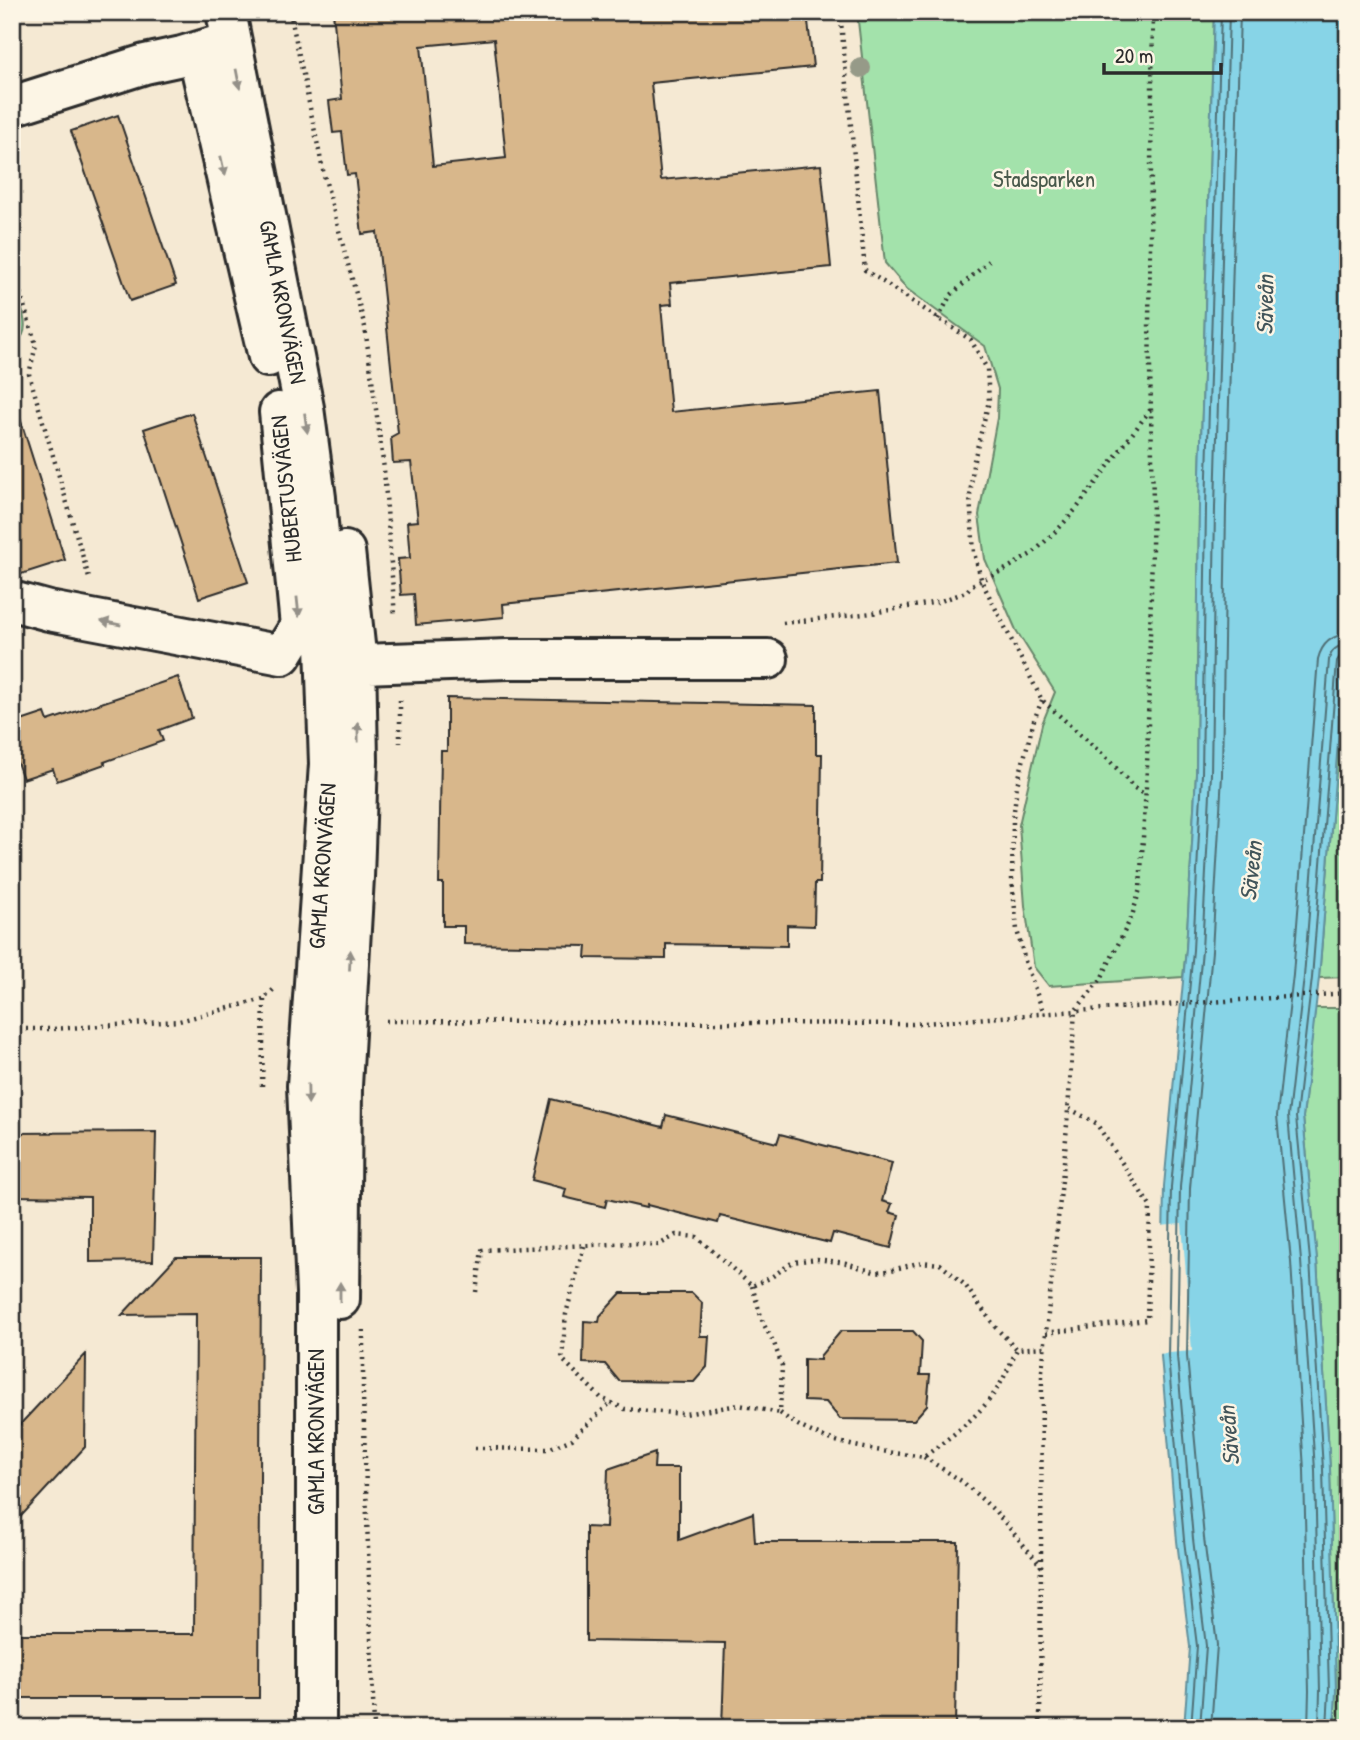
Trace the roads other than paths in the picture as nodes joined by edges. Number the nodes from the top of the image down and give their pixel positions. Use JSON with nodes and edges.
{"nodes":[{"id":1,"x":232,"y":31,"type":"edge"},
{"id":2,"x":12,"y":106,"type":"edge"},
{"id":3,"x":12,"y":601,"type":"edge"},
{"id":4,"x":768,"y":659,"type":"road end"},
{"id":5,"x":341,"y":665,"type":"junction"},
{"id":6,"x":316,"y":1728,"type":"edge"},
{"id":7,"x":339,"y":1728,"type":"edge"}],
"edges":[{"from":1,"to":2,"type":"street"},
{"from":1,"to":3,"type":"street","name":"HUBERTUSVÄGEN","one_way":true},
{"from":1,"to":5,"type":"street","name":"GAMLA KRONVÄGEN"},
{"from":4,"to":5,"type":"street"},
{"from":5,"to":6,"type":"street","name":"GAMLA KRONVÄGEN","one_way":true},
{"from":7,"to":5,"type":"street","name":"GAMLA KRONVÄGEN","one_way":true}]}
